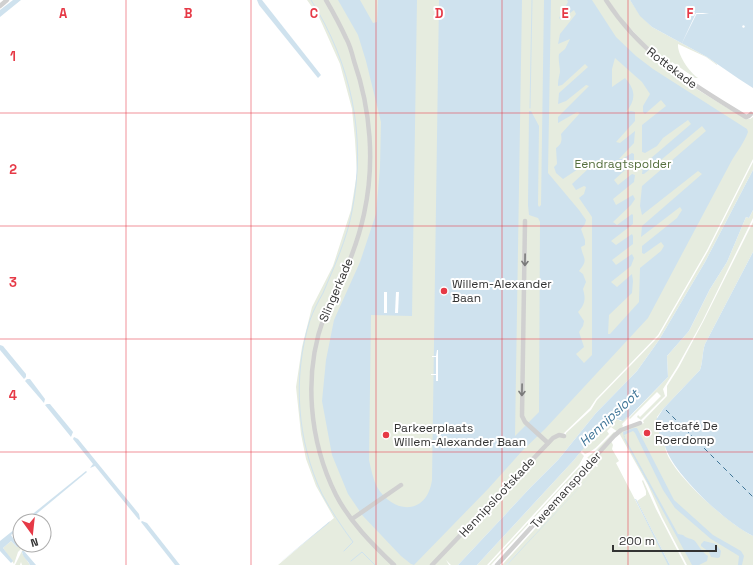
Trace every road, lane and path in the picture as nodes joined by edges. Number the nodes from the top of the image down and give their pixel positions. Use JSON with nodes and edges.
{"nodes":[{"id":1,"x":7,"y":0,"type":"edge"},
{"id":2,"x":326,"y":0,"type":"edge"},
{"id":3,"x":606,"y":0,"type":"edge"},
{"id":4,"x":0,"y":6,"type":"edge"},
{"id":5,"x":751,"y":114,"type":"dead end"},
{"id":6,"x":525,"y":221,"type":"dead end"},
{"id":7,"x":640,"y":423,"type":"dead end"},
{"id":8,"x":564,"y":436,"type":"dead end"},
{"id":9,"x":548,"y":443,"type":"junction"},
{"id":10,"x":401,"y":485,"type":"dead end"},
{"id":11,"x":352,"y":519,"type":"junction"},
{"id":12,"x":394,"y":565,"type":"edge"},
{"id":13,"x":432,"y":565,"type":"edge"},
{"id":14,"x":497,"y":565,"type":"edge"}],
"edges":[{"from":1,"to":4,"type":"street"},
{"from":2,"to":11,"type":"street","name":"Slingerkade"},
{"from":3,"to":5,"type":"street","name":"Rottekade"},
{"from":6,"to":9,"type":"street","one_way":true},
{"from":7,"to":14,"type":"street","name":"Tweemanspolder"},
{"from":8,"to":9,"type":"street","name":"Hennipslootskade"},
{"from":9,"to":13,"type":"street","name":"Hennipslootskade"},
{"from":10,"to":11,"type":"street"},
{"from":11,"to":12,"type":"street","name":"Slingerkade"}]}
